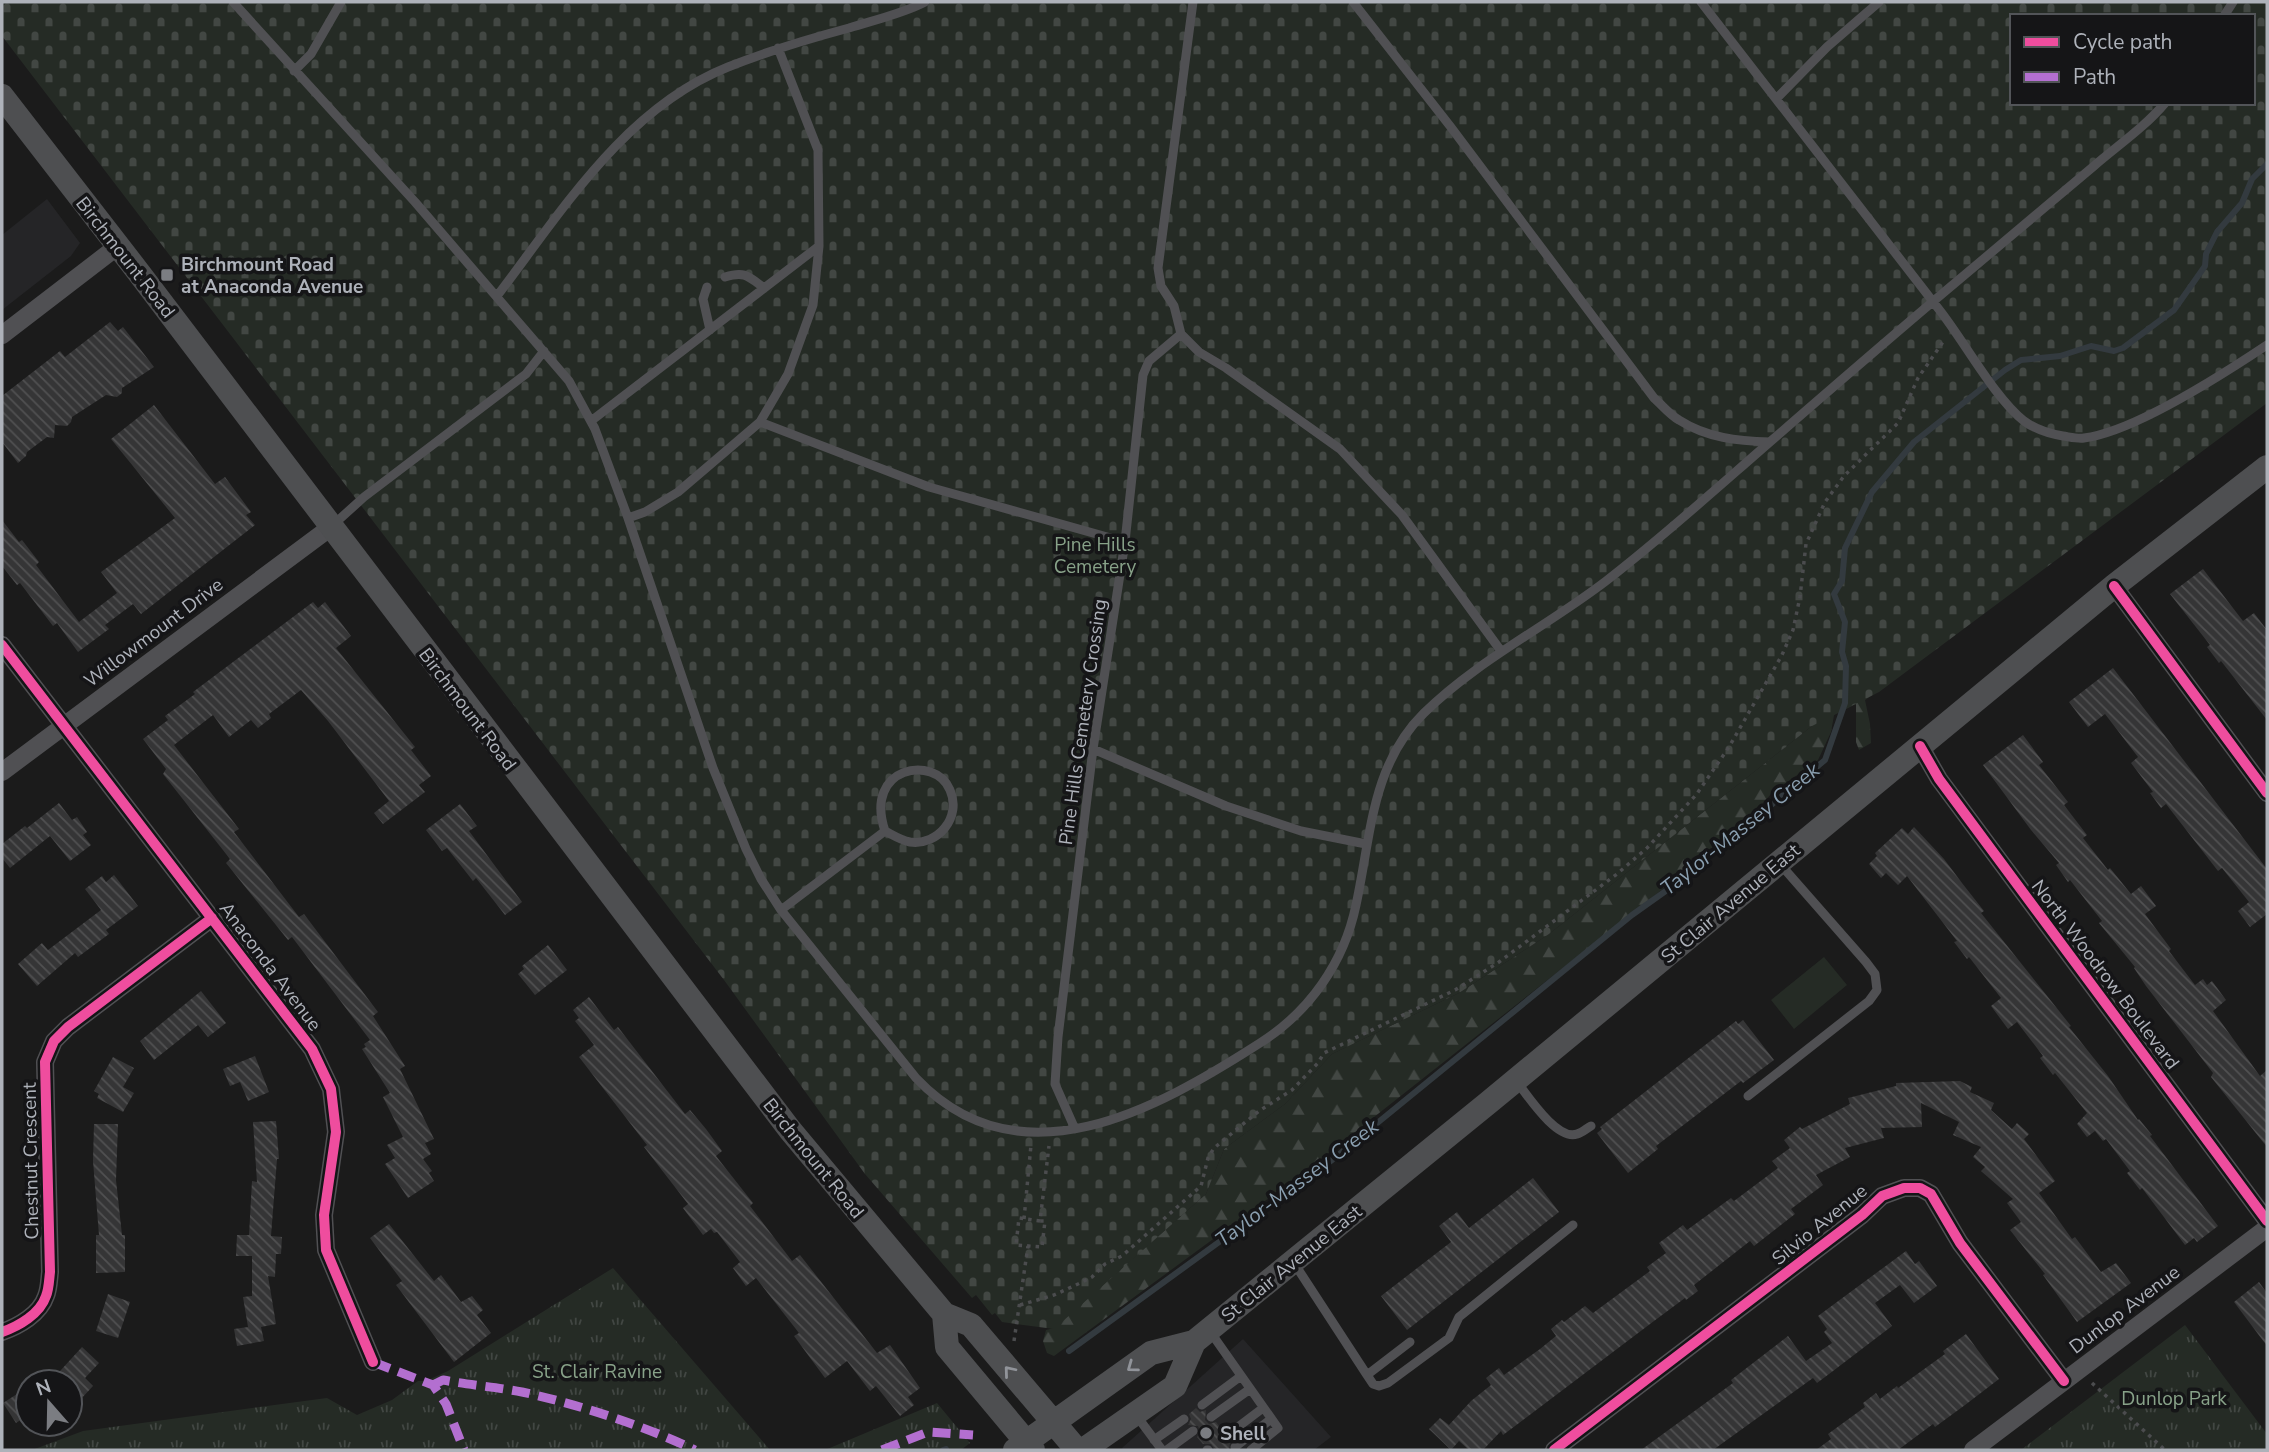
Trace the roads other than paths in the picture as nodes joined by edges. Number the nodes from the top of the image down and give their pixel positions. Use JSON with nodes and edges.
{"nodes":[{"id":1,"x":233,"y":2,"type":"edge"},
{"id":2,"x":341,"y":2,"type":"edge"},
{"id":3,"x":925,"y":2,"type":"edge"},
{"id":4,"x":1193,"y":2,"type":"edge"},
{"id":5,"x":1353,"y":2,"type":"edge"},
{"id":6,"x":1701,"y":2,"type":"edge"},
{"id":7,"x":1879,"y":2,"type":"edge"},
{"id":8,"x":778,"y":48,"type":"junction"},
{"id":9,"x":294,"y":71,"type":"junction"},
{"id":10,"x":2,"y":96,"type":"edge"},
{"id":11,"x":1776,"y":99,"type":"junction"},
{"id":12,"x":2163,"y":105,"type":"edge"},
{"id":13,"x":118,"y":246,"type":"junction"},
{"id":14,"x":819,"y":246,"type":"junction"},
{"id":15,"x":725,"y":277,"type":"dead end"},
{"id":16,"x":707,"y":287,"type":"dead end"},
{"id":17,"x":764,"y":288,"type":"junction"},
{"id":18,"x":497,"y":296,"type":"junction"},
{"id":19,"x":1933,"y":302,"type":"junction"},
{"id":20,"x":710,"y":330,"type":"junction"},
{"id":21,"x":1181,"y":334,"type":"junction"},
{"id":22,"x":2,"y":335,"type":"edge"},
{"id":23,"x":2267,"y":345,"type":"edge"},
{"id":24,"x":544,"y":351,"type":"junction"},
{"id":25,"x":591,"y":421,"type":"junction"},
{"id":26,"x":760,"y":422,"type":"junction"},
{"id":27,"x":1770,"y":442,"type":"junction"},
{"id":28,"x":2267,"y":467,"type":"edge"},
{"id":29,"x":628,"y":518,"type":"junction"},
{"id":30,"x":331,"y":527,"type":"junction"},
{"id":31,"x":1125,"y":542,"type":"junction"},
{"id":32,"x":2114,"y":586,"type":"junction"},
{"id":33,"x":2,"y":645,"type":"edge"},
{"id":34,"x":1501,"y":650,"type":"junction"},
{"id":35,"x":64,"y":724,"type":"junction"},
{"id":36,"x":1920,"y":746,"type":"junction"},
{"id":37,"x":1093,"y":749,"type":"junction"},
{"id":38,"x":2,"y":772,"type":"edge"},
{"id":39,"x":2267,"y":793,"type":"edge"},
{"id":40,"x":885,"y":831,"type":"junction"},
{"id":41,"x":1366,"y":844,"type":"junction"},
{"id":42,"x":1779,"y":862,"type":"junction"},
{"id":43,"x":781,"y":910,"type":"junction"},
{"id":44,"x":212,"y":918,"type":"junction"},
{"id":45,"x":1516,"y":1081,"type":"junction"},
{"id":46,"x":1748,"y":1096,"type":"dead end"},
{"id":47,"x":1591,"y":1126,"type":"dead end"},
{"id":48,"x":1075,"y":1129,"type":"junction"},
{"id":49,"x":2267,"y":1221,"type":"edge"},
{"id":50,"x":1573,"y":1225,"type":"dead end"},
{"id":51,"x":2267,"y":1228,"type":"edge"},
{"id":52,"x":1293,"y":1262,"type":"junction"},
{"id":53,"x":944,"y":1314,"type":"junction"},
{"id":54,"x":2,"y":1332,"type":"edge"},
{"id":55,"x":1201,"y":1336,"type":"junction"},
{"id":56,"x":1410,"y":1342,"type":"dead end"},
{"id":57,"x":373,"y":1362,"type":"dead end"},
{"id":58,"x":1367,"y":1375,"type":"junction"},
{"id":59,"x":1241,"y":1376,"type":"junction"},
{"id":60,"x":2071,"y":1376,"type":"junction"},
{"id":61,"x":1250,"y":1389,"type":"junction"},
{"id":62,"x":1202,"y":1405,"type":"dead end"},
{"id":63,"x":1264,"y":1408,"type":"junction"},
{"id":64,"x":1135,"y":1414,"type":"junction"},
{"id":65,"x":1211,"y":1417,"type":"dead end"},
{"id":66,"x":1184,"y":1419,"type":"dead end"},
{"id":67,"x":1271,"y":1419,"type":"junction"},
{"id":68,"x":1053,"y":1423,"type":"junction"},
{"id":69,"x":1193,"y":1431,"type":"dead end"},
{"id":70,"x":1226,"y":1436,"type":"dead end"},
{"id":71,"x":1154,"y":1440,"type":"junction"},
{"id":72,"x":1234,"y":1447,"type":"dead end"},
{"id":73,"x":1025,"y":1448,"type":"edge"},
{"id":74,"x":1077,"y":1450,"type":"edge"},
{"id":75,"x":1083,"y":1450,"type":"edge"},
{"id":76,"x":1164,"y":1450,"type":"edge"},
{"id":77,"x":1251,"y":1450,"type":"edge"},
{"id":78,"x":1554,"y":1450,"type":"edge"},
{"id":79,"x":1973,"y":1450,"type":"edge"}],
"edges":[{"from":1,"to":9,"type":"lane"},
{"from":2,"to":9,"type":"lane"},
{"from":3,"to":8,"type":"lane"},
{"from":4,"to":21,"type":"lane"},
{"from":5,"to":27,"type":"lane"},
{"from":6,"to":11,"type":"lane"},
{"from":7,"to":11,"type":"lane"},
{"from":8,"to":14,"type":"lane"},
{"from":8,"to":18,"type":"lane"},
{"from":9,"to":18,"type":"lane"},
{"from":10,"to":13,"type":"main road","name":"Birchmount Road"},
{"from":11,"to":19,"type":"lane"},
{"from":12,"to":19,"type":"lane"},
{"from":13,"to":22,"type":"street"},
{"from":13,"to":30,"type":"main road","name":"Birchmount Road"},
{"from":14,"to":17,"type":"lane"},
{"from":14,"to":26,"type":"lane"},
{"from":15,"to":17,"type":"lane"},
{"from":16,"to":20,"type":"lane"},
{"from":17,"to":20,"type":"lane"},
{"from":18,"to":24,"type":"lane"},
{"from":19,"to":23,"type":"lane"},
{"from":19,"to":27,"type":"lane"},
{"from":20,"to":25,"type":"lane"},
{"from":21,"to":31,"type":"lane","name":"Pine Hills Cemetery Crossing"},
{"from":21,"to":34,"type":"lane"},
{"from":24,"to":25,"type":"lane"},
{"from":24,"to":30,"type":"lane"},
{"from":25,"to":29,"type":"lane"},
{"from":26,"to":29,"type":"lane"},
{"from":26,"to":31,"type":"lane"},
{"from":27,"to":34,"type":"lane"},
{"from":28,"to":32,"type":"main road","name":"St Clair Avenue East"},
{"from":29,"to":43,"type":"lane"},
{"from":30,"to":35,"type":"street","name":"Willowmount Drive"},
{"from":30,"to":53,"type":"main road","name":"Birchmount Road"},
{"from":31,"to":37,"type":"lane","name":"Pine Hills Cemetery Crossing"},
{"from":32,"to":36,"type":"main road","name":"St Clair Avenue East"},
{"from":32,"to":39,"type":"street"},
{"from":33,"to":35,"type":"street","name":"Anaconda Avenue"},
{"from":34,"to":41,"type":"lane"},
{"from":35,"to":38,"type":"street","name":"Willowmount Drive"},
{"from":35,"to":44,"type":"street","name":"Anaconda Avenue"},
{"from":36,"to":42,"type":"main road","name":"St Clair Avenue East"},
{"from":36,"to":49,"type":"street","name":"North Woodrow Boulevard"},
{"from":37,"to":41,"type":"lane"},
{"from":37,"to":48,"type":"lane","name":"Pine Hills Cemetery Crossing"},
{"from":40,"to":40,"type":"lane"},
{"from":40,"to":43,"type":"lane"},
{"from":41,"to":48,"type":"lane"},
{"from":42,"to":45,"type":"main road","name":"St Clair Avenue East"},
{"from":42,"to":46,"type":"lane"},
{"from":43,"to":48,"type":"lane"},
{"from":44,"to":54,"type":"street","name":"Chestnut Crescent"},
{"from":44,"to":57,"type":"street","name":"Anaconda Avenue"},
{"from":45,"to":47,"type":"lane"},
{"from":45,"to":52,"type":"main road","name":"St Clair Avenue East"},
{"from":50,"to":58,"type":"lane"},
{"from":51,"to":60,"type":"street","name":"Dunlop Avenue"},
{"from":52,"to":55,"type":"main road","name":"St Clair Avenue East"},
{"from":52,"to":58,"type":"lane"},
{"from":68,"to":53,"type":"main road","name":"Birchmount Road","one_way":true},
{"from":53,"to":73,"type":"main road"},
{"from":55,"to":59,"type":"lane"},
{"from":55,"to":64,"type":"main road","name":"St Clair Avenue East"},
{"from":55,"to":68,"type":"main road","name":"St Clair Avenue East","one_way":true},
{"from":56,"to":58,"type":"lane"},
{"from":59,"to":61,"type":"lane"},
{"from":59,"to":62,"type":"lane"},
{"from":60,"to":78,"type":"street","name":"Silvio Avenue"},
{"from":60,"to":79,"type":"street","name":"Dunlop Avenue"},
{"from":61,"to":63,"type":"lane"},
{"from":61,"to":65,"type":"lane"},
{"from":63,"to":67,"type":"lane"},
{"from":63,"to":70,"type":"lane"},
{"from":64,"to":71,"type":"lane"},
{"from":64,"to":75,"type":"main road","name":"St Clair Avenue East"},
{"from":66,"to":71,"type":"lane"},
{"from":67,"to":72,"type":"lane"},
{"from":67,"to":77,"type":"lane"},
{"from":68,"to":73,"type":"main road","name":"St Clair Avenue East"},
{"from":68,"to":74,"type":"main road","name":"Birchmount Road"},
{"from":69,"to":76,"type":"lane"},
{"from":71,"to":76,"type":"lane"}]}
